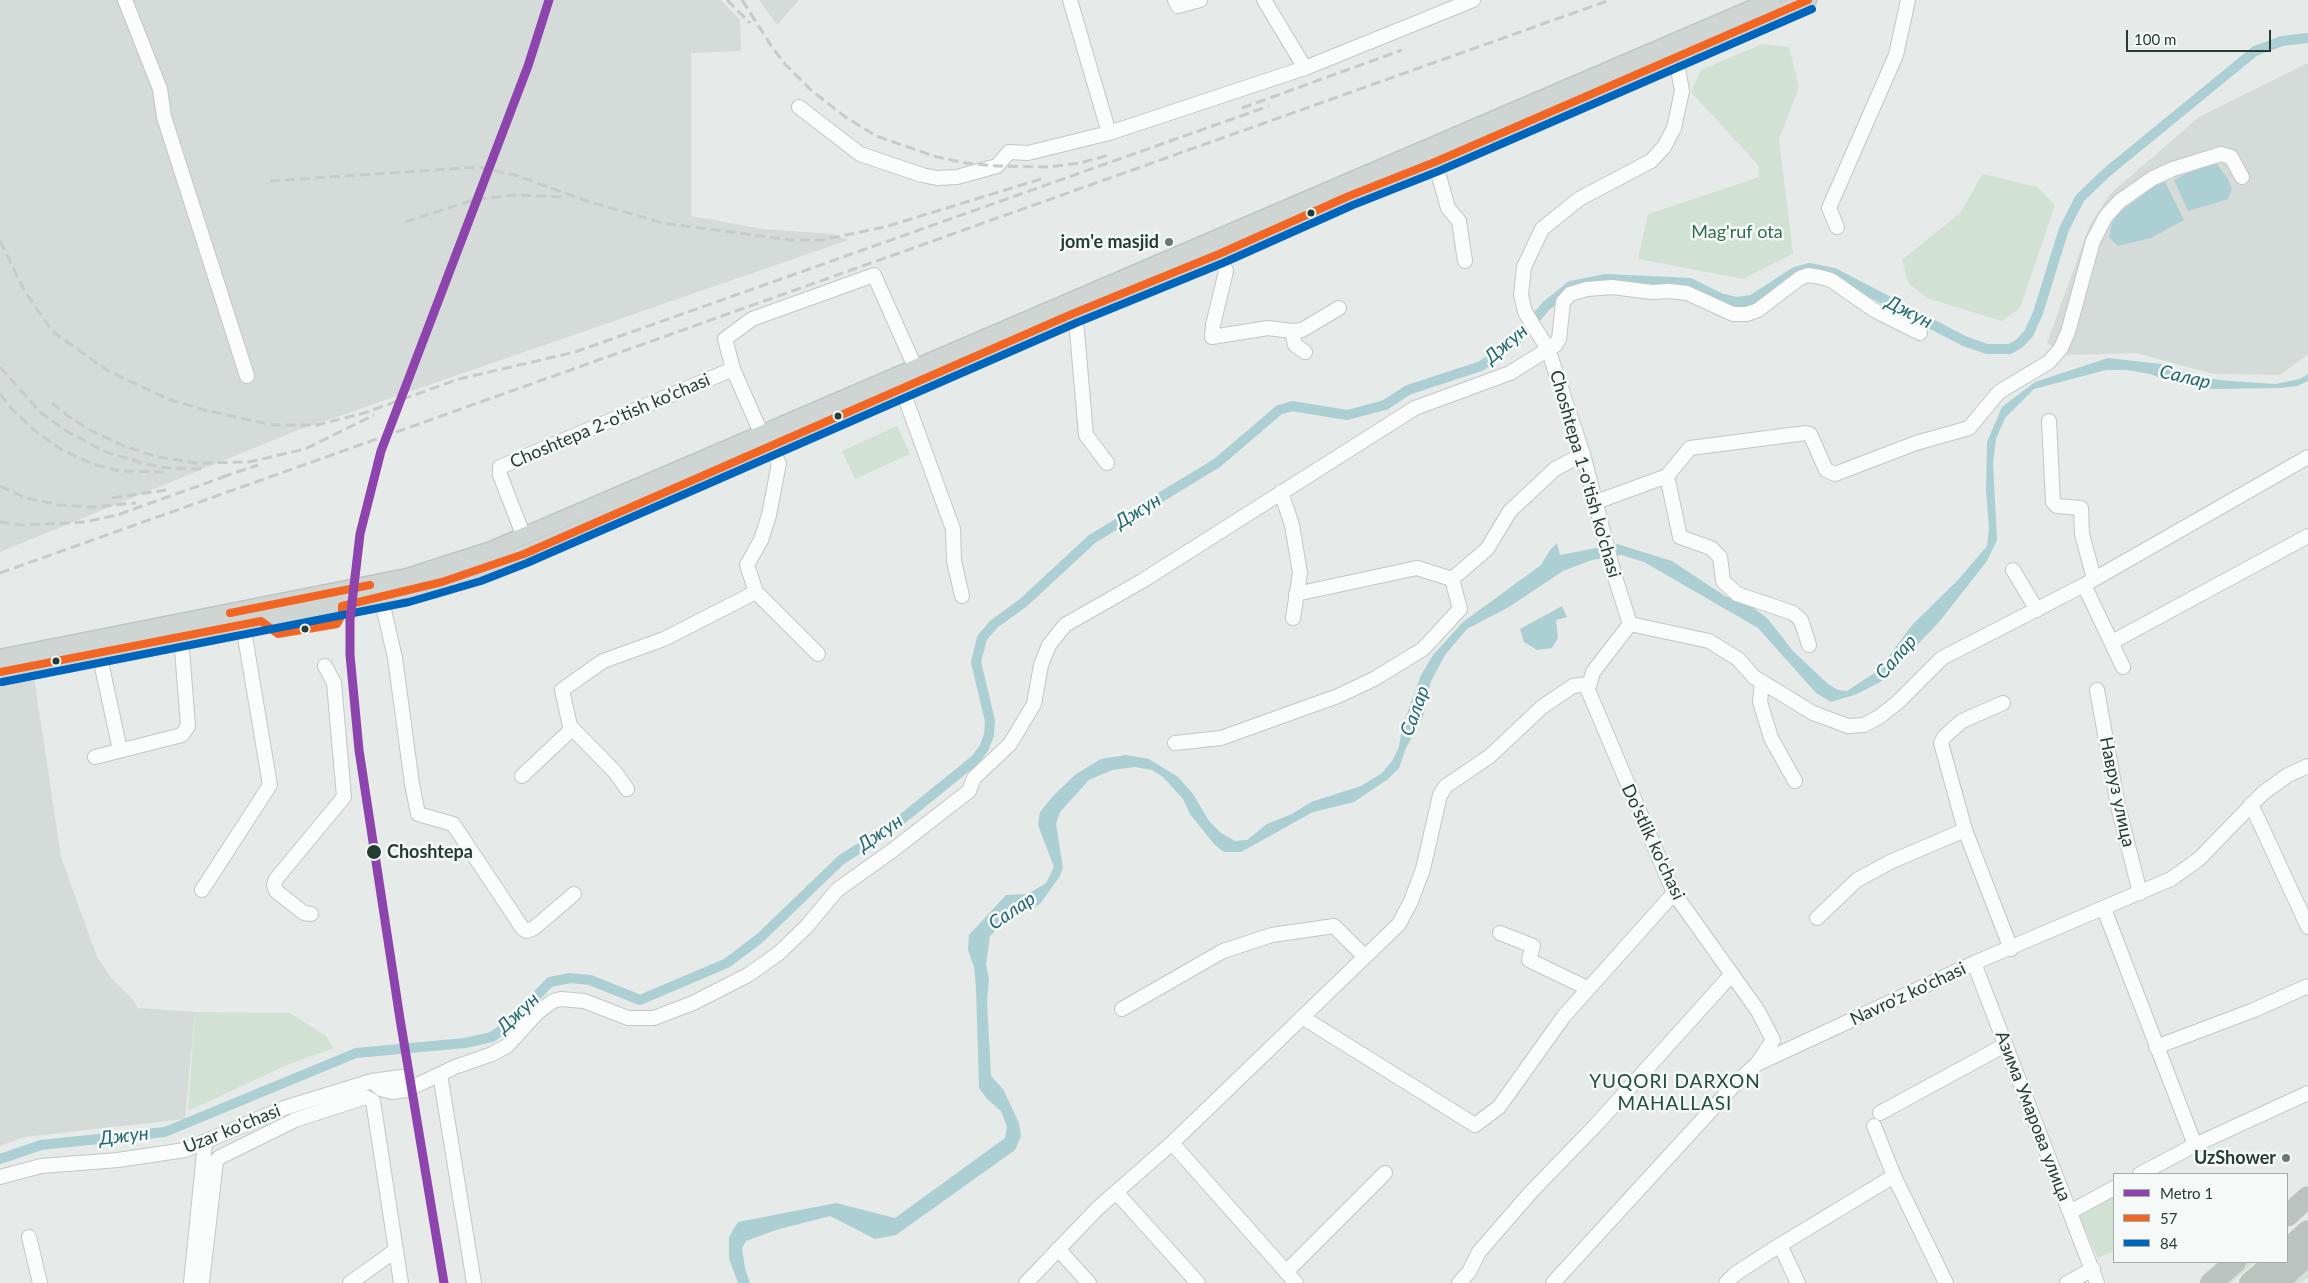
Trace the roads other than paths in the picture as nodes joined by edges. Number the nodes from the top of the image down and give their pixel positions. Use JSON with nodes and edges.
{"nodes":[{"id":1,"x":125,"y":0,"type":"edge"},
{"id":2,"x":1070,"y":0,"type":"edge"},
{"id":3,"x":1175,"y":0,"type":"edge"},
{"id":4,"x":1200,"y":0,"type":"edge"},
{"id":5,"x":1264,"y":0,"type":"edge"},
{"id":6,"x":1473,"y":0,"type":"edge"},
{"id":7,"x":1772,"y":0,"type":"edge"},
{"id":8,"x":1808,"y":0,"type":"edge"},
{"id":9,"x":1908,"y":0,"type":"edge"},
{"id":10,"x":1675,"y":50,"type":"junction"},
{"id":11,"x":1305,"y":68,"type":"junction"},
{"id":12,"x":1583,"y":90,"type":"junction"},
{"id":13,"x":799,"y":107,"type":"dead end"},
{"id":14,"x":1108,"y":133,"type":"junction"},
{"id":15,"x":1435,"y":162,"type":"junction"},
{"id":16,"x":2242,"y":177,"type":"dead end"},
{"id":17,"x":1837,"y":227,"type":"dead end"},
{"id":18,"x":1220,"y":254,"type":"junction"},
{"id":19,"x":1465,"y":261,"type":"dead end"},
{"id":20,"x":1339,"y":308,"type":"dead end"},
{"id":21,"x":1072,"y":314,"type":"junction"},
{"id":22,"x":1292,"y":331,"type":"junction"},
{"id":23,"x":1920,"y":334,"type":"dead end"},
{"id":24,"x":1546,"y":344,"type":"junction"},
{"id":25,"x":1305,"y":352,"type":"dead end"},
{"id":26,"x":914,"y":367,"type":"junction"},
{"id":27,"x":733,"y":369,"type":"junction"},
{"id":28,"x":247,"y":376,"type":"dead end"},
{"id":29,"x":902,"y":390,"type":"junction"},
{"id":30,"x":2049,"y":421,"type":"dead end"},
{"id":31,"x":761,"y":433,"type":"junction"},
{"id":32,"x":771,"y":447,"type":"junction"},
{"id":33,"x":1583,"y":454,"type":"junction"},
{"id":34,"x":2308,"y":457,"type":"edge"},
{"id":35,"x":1107,"y":463,"type":"dead end"},
{"id":36,"x":1667,"y":476,"type":"junction"},
{"id":37,"x":1281,"y":492,"type":"junction"},
{"id":38,"x":1596,"y":502,"type":"junction"},
{"id":39,"x":2308,"y":536,"type":"edge"},
{"id":40,"x":524,"y":537,"type":"junction"},
{"id":41,"x":2013,"y":570,"type":"dead end"},
{"id":42,"x":1452,"y":579,"type":"junction"},
{"id":43,"x":2089,"y":582,"type":"junction"},
{"id":44,"x":756,"y":592,"type":"junction"},
{"id":45,"x":1296,"y":594,"type":"junction"},
{"id":46,"x":962,"y":596,"type":"dead end"},
{"id":47,"x":381,"y":597,"type":"junction"},
{"id":48,"x":2037,"y":610,"type":"junction"},
{"id":49,"x":1293,"y":618,"type":"dead end"},
{"id":50,"x":1630,"y":624,"type":"junction"},
{"id":51,"x":243,"y":625,"type":"junction"},
{"id":52,"x":178,"y":637,"type":"junction"},
{"id":53,"x":2112,"y":642,"type":"junction"},
{"id":54,"x":1809,"y":645,"type":"dead end"},
{"id":55,"x":99,"y":653,"type":"junction"},
{"id":56,"x":818,"y":654,"type":"dead end"},
{"id":57,"x":0,"y":658,"type":"edge"},
{"id":58,"x":325,"y":666,"type":"dead end"},
{"id":59,"x":2123,"y":667,"type":"dead end"},
{"id":60,"x":0,"y":672,"type":"edge"},
{"id":61,"x":1762,"y":682,"type":"junction"},
{"id":62,"x":1588,"y":684,"type":"junction"},
{"id":63,"x":2097,"y":690,"type":"dead end"},
{"id":64,"x":2003,"y":703,"type":"dead end"},
{"id":65,"x":572,"y":728,"type":"junction"},
{"id":66,"x":1175,"y":743,"type":"dead end"},
{"id":67,"x":120,"y":750,"type":"junction"},
{"id":68,"x":95,"y":757,"type":"dead end"},
{"id":69,"x":2308,"y":766,"type":"edge"},
{"id":70,"x":522,"y":776,"type":"dead end"},
{"id":71,"x":1795,"y":781,"type":"dead end"},
{"id":72,"x":627,"y":789,"type":"dead end"},
{"id":73,"x":2251,"y":804,"type":"junction"},
{"id":74,"x":1966,"y":830,"type":"junction"},
{"id":75,"x":202,"y":890,"type":"dead end"},
{"id":76,"x":1674,"y":893,"type":"junction"},
{"id":77,"x":2140,"y":893,"type":"junction"},
{"id":78,"x":574,"y":894,"type":"dead end"},
{"id":79,"x":2104,"y":909,"type":"junction"},
{"id":80,"x":311,"y":914,"type":"dead end"},
{"id":81,"x":1817,"y":918,"type":"dead end"},
{"id":82,"x":2308,"y":927,"type":"edge"},
{"id":83,"x":1500,"y":933,"type":"dead end"},
{"id":84,"x":2011,"y":948,"type":"junction"},
{"id":85,"x":1364,"y":956,"type":"junction"},
{"id":86,"x":1974,"y":963,"type":"junction"},
{"id":87,"x":1732,"y":974,"type":"junction"},
{"id":88,"x":2308,"y":986,"type":"edge"},
{"id":89,"x":1587,"y":988,"type":"junction"},
{"id":90,"x":1122,"y":1009,"type":"dead end"},
{"id":91,"x":1302,"y":1017,"type":"junction"},
{"id":92,"x":1773,"y":1040,"type":"junction"},
{"id":93,"x":2006,"y":1045,"type":"junction"},
{"id":94,"x":2156,"y":1047,"type":"junction"},
{"id":95,"x":1782,"y":1054,"type":"junction"},
{"id":96,"x":1757,"y":1064,"type":"junction"},
{"id":97,"x":440,"y":1074,"type":"junction"},
{"id":98,"x":401,"y":1077,"type":"dead end"},
{"id":99,"x":374,"y":1082,"type":"junction"},
{"id":100,"x":2308,"y":1093,"type":"edge"},
{"id":101,"x":371,"y":1098,"type":"junction"},
{"id":102,"x":1880,"y":1113,"type":"dead end"},
{"id":103,"x":1874,"y":1126,"type":"dead end"},
{"id":104,"x":206,"y":1143,"type":"junction"},
{"id":105,"x":1172,"y":1143,"type":"junction"},
{"id":106,"x":2196,"y":1145,"type":"junction"},
{"id":107,"x":1385,"y":1173,"type":"dead end"},
{"id":108,"x":2142,"y":1173,"type":"edge"},
{"id":109,"x":1894,"y":1176,"type":"junction"},
{"id":110,"x":0,"y":1177,"type":"edge"},
{"id":111,"x":2113,"y":1189,"type":"edge"},
{"id":112,"x":1116,"y":1192,"type":"junction"},
{"id":113,"x":2308,"y":1197,"type":"edge"},
{"id":114,"x":2070,"y":1212,"type":"junction"},
{"id":115,"x":2288,"y":1215,"type":"edge"},
{"id":116,"x":2308,"y":1231,"type":"edge"},
{"id":117,"x":29,"y":1237,"type":"dead end"},
{"id":118,"x":1780,"y":1245,"type":"junction"},
{"id":119,"x":1058,"y":1249,"type":"junction"},
{"id":120,"x":2288,"y":1249,"type":"edge"},
{"id":121,"x":396,"y":1250,"type":"junction"},
{"id":122,"x":2308,"y":1255,"type":"edge"},
{"id":123,"x":2234,"y":1263,"type":"edge"},
{"id":124,"x":2273,"y":1263,"type":"edge"},
{"id":125,"x":2093,"y":1269,"type":"junction"},
{"id":126,"x":1286,"y":1272,"type":"junction"},
{"id":127,"x":40,"y":1283,"type":"edge"},
{"id":128,"x":190,"y":1283,"type":"edge"},
{"id":129,"x":202,"y":1283,"type":"edge"},
{"id":130,"x":350,"y":1283,"type":"edge"},
{"id":131,"x":401,"y":1283,"type":"edge"},
{"id":132,"x":474,"y":1283,"type":"edge"},
{"id":133,"x":1026,"y":1283,"type":"edge"},
{"id":134,"x":1089,"y":1283,"type":"edge"},
{"id":135,"x":1198,"y":1283,"type":"edge"},
{"id":136,"x":1296,"y":1283,"type":"edge"},
{"id":137,"x":1459,"y":1283,"type":"edge"},
{"id":138,"x":1553,"y":1283,"type":"edge"},
{"id":139,"x":1726,"y":1283,"type":"edge"},
{"id":140,"x":1798,"y":1283,"type":"edge"},
{"id":141,"x":1946,"y":1283,"type":"edge"},
{"id":142,"x":2067,"y":1283,"type":"edge"},
{"id":143,"x":2097,"y":1283,"type":"edge"},
{"id":144,"x":2211,"y":1283,"type":"edge"},
{"id":145,"x":2250,"y":1283,"type":"edge"},
{"id":146,"x":2278,"y":1283,"type":"edge"}],
"edges":[{"from":1,"to":28,"type":"street"},
{"from":2,"to":14,"type":"street"},
{"from":3,"to":4,"type":"street"},
{"from":5,"to":11,"type":"street"},
{"from":6,"to":11,"type":"street"},
{"from":7,"to":10,"type":"main road"},
{"from":8,"to":10,"type":"main road"},
{"from":9,"to":17,"type":"street"},
{"from":10,"to":12,"type":"main road"},
{"from":10,"to":24,"type":"street","name":"Choshtepa 1-o'tish ko'chasi"},
{"from":11,"to":14,"type":"street"},
{"from":12,"to":15,"type":"main road"},
{"from":12,"to":26,"type":"main road"},
{"from":13,"to":14,"type":"street"},
{"from":15,"to":18,"type":"main road"},
{"from":15,"to":19,"type":"street"},
{"from":16,"to":36,"type":"street"},
{"from":18,"to":21,"type":"main road"},
{"from":18,"to":22,"type":"street"},
{"from":20,"to":22,"type":"street"},
{"from":21,"to":29,"type":"main road"},
{"from":21,"to":35,"type":"street"},
{"from":22,"to":25,"type":"street"},
{"from":23,"to":24,"type":"street"},
{"from":24,"to":33,"type":"street","name":"Choshtepa 1-o'tish ko'chasi"},
{"from":24,"to":37,"type":"street"},
{"from":26,"to":27,"type":"street"},
{"from":26,"to":31,"type":"main road"},
{"from":27,"to":31,"type":"street"},
{"from":27,"to":40,"type":"street","name":"Choshtepa 2-o'tish ko'chasi"},
{"from":29,"to":32,"type":"main road"},
{"from":29,"to":46,"type":"street"},
{"from":30,"to":43,"type":"street"},
{"from":31,"to":32,"type":"street"},
{"from":31,"to":40,"type":"main road"},
{"from":32,"to":44,"type":"street"},
{"from":32,"to":47,"type":"main road"},
{"from":33,"to":38,"type":"street","name":"Choshtepa 1-o'tish ko'chasi"},
{"from":33,"to":42,"type":"street"},
{"from":34,"to":43,"type":"street"},
{"from":36,"to":38,"type":"street"},
{"from":36,"to":54,"type":"street"},
{"from":37,"to":45,"type":"street"},
{"from":37,"to":97,"type":"street"},
{"from":38,"to":50,"type":"street","name":"Choshtepa 1-o'tish ko'chasi"},
{"from":39,"to":53,"type":"street"},
{"from":40,"to":57,"type":"main road"},
{"from":41,"to":48,"type":"street"},
{"from":42,"to":45,"type":"street"},
{"from":42,"to":66,"type":"street"},
{"from":43,"to":48,"type":"street"},
{"from":43,"to":53,"type":"street"},
{"from":44,"to":56,"type":"street"},
{"from":44,"to":65,"type":"street"},
{"from":45,"to":49,"type":"street"},
{"from":47,"to":51,"type":"main road"},
{"from":47,"to":78,"type":"street"},
{"from":48,"to":61,"type":"street"},
{"from":50,"to":61,"type":"street"},
{"from":50,"to":62,"type":"street"},
{"from":51,"to":52,"type":"main road"},
{"from":51,"to":75,"type":"street"},
{"from":52,"to":55,"type":"main road"},
{"from":52,"to":67,"type":"street"},
{"from":53,"to":59,"type":"street"},
{"from":55,"to":60,"type":"main road"},
{"from":55,"to":67,"type":"street"},
{"from":58,"to":80,"type":"street"},
{"from":61,"to":71,"type":"street"},
{"from":62,"to":76,"type":"street","name":"Do'stlik ko'chasi"},
{"from":62,"to":85,"type":"street"},
{"from":63,"to":77,"type":"street","name":"Навруз улица"},
{"from":64,"to":74,"type":"street"},
{"from":65,"to":70,"type":"street"},
{"from":65,"to":72,"type":"street"},
{"from":67,"to":68,"type":"street"},
{"from":69,"to":73,"type":"street","name":"Navro'z ko'chasi"},
{"from":73,"to":77,"type":"street","name":"Navro'z ko'chasi"},
{"from":73,"to":82,"type":"street"},
{"from":74,"to":81,"type":"street"},
{"from":74,"to":84,"type":"street"},
{"from":76,"to":87,"type":"street","name":"Do'stlik ko'chasi"},
{"from":76,"to":89,"type":"street"},
{"from":77,"to":79,"type":"street","name":"Navro'z ko'chasi"},
{"from":79,"to":84,"type":"street","name":"Navro'z ko'chasi"},
{"from":79,"to":94,"type":"street"},
{"from":83,"to":89,"type":"street"},
{"from":84,"to":86,"type":"street","name":"Navro'z ko'chasi"},
{"from":85,"to":90,"type":"street"},
{"from":85,"to":91,"type":"street"},
{"from":86,"to":93,"type":"street","name":"Азима Умарова улица"},
{"from":86,"to":95,"type":"street","name":"Navro'z ko'chasi"},
{"from":87,"to":92,"type":"street","name":"Do'stlik ko'chasi"},
{"from":87,"to":137,"type":"street"},
{"from":88,"to":94,"type":"street"},
{"from":89,"to":91,"type":"street"},
{"from":91,"to":105,"type":"street"},
{"from":92,"to":95,"type":"street","name":"Do'stlik ko'chasi"},
{"from":92,"to":96,"type":"street"},
{"from":93,"to":102,"type":"street"},
{"from":93,"to":114,"type":"street","name":"Азима Умарова улица"},
{"from":94,"to":106,"type":"street"},
{"from":95,"to":96,"type":"street","name":"Navro'z ko'chasi"},
{"from":96,"to":138,"type":"street","name":"Navro'z ko'chasi"},
{"from":97,"to":99,"type":"street"},
{"from":97,"to":132,"type":"street"},
{"from":98,"to":99,"type":"street","name":"Uzar ko'chasi"},
{"from":99,"to":101,"type":"street"},
{"from":99,"to":104,"type":"street","name":"Uzar ko'chasi"},
{"from":100,"to":106,"type":"street"},
{"from":101,"to":121,"type":"street"},
{"from":101,"to":129,"type":"street"},
{"from":103,"to":109,"type":"street"},
{"from":104,"to":110,"type":"street","name":"Uzar ko'chasi"},
{"from":104,"to":128,"type":"street"},
{"from":105,"to":112,"type":"street"},
{"from":105,"to":126,"type":"street"},
{"from":106,"to":108,"type":"street"},
{"from":107,"to":126,"type":"street"},
{"from":109,"to":118,"type":"street"},
{"from":109,"to":141,"type":"street"},
{"from":111,"to":114,"type":"street"},
{"from":112,"to":119,"type":"street"},
{"from":112,"to":135,"type":"street"},
{"from":113,"to":115,"type":"highway"},
{"from":114,"to":125,"type":"street","name":"Азима Умарова улица"},
{"from":116,"to":120,"type":"highway"},
{"from":117,"to":127,"type":"street"},
{"from":118,"to":139,"type":"street"},
{"from":118,"to":140,"type":"street"},
{"from":119,"to":133,"type":"street"},
{"from":119,"to":134,"type":"street"},
{"from":121,"to":130,"type":"street"},
{"from":121,"to":131,"type":"street"},
{"from":122,"to":146,"type":"highway"},
{"from":123,"to":144,"type":"highway"},
{"from":124,"to":145,"type":"highway"},
{"from":125,"to":142,"type":"street"},
{"from":125,"to":143,"type":"street","name":"Азима Умарова улица"},
{"from":126,"to":136,"type":"street"}]}
